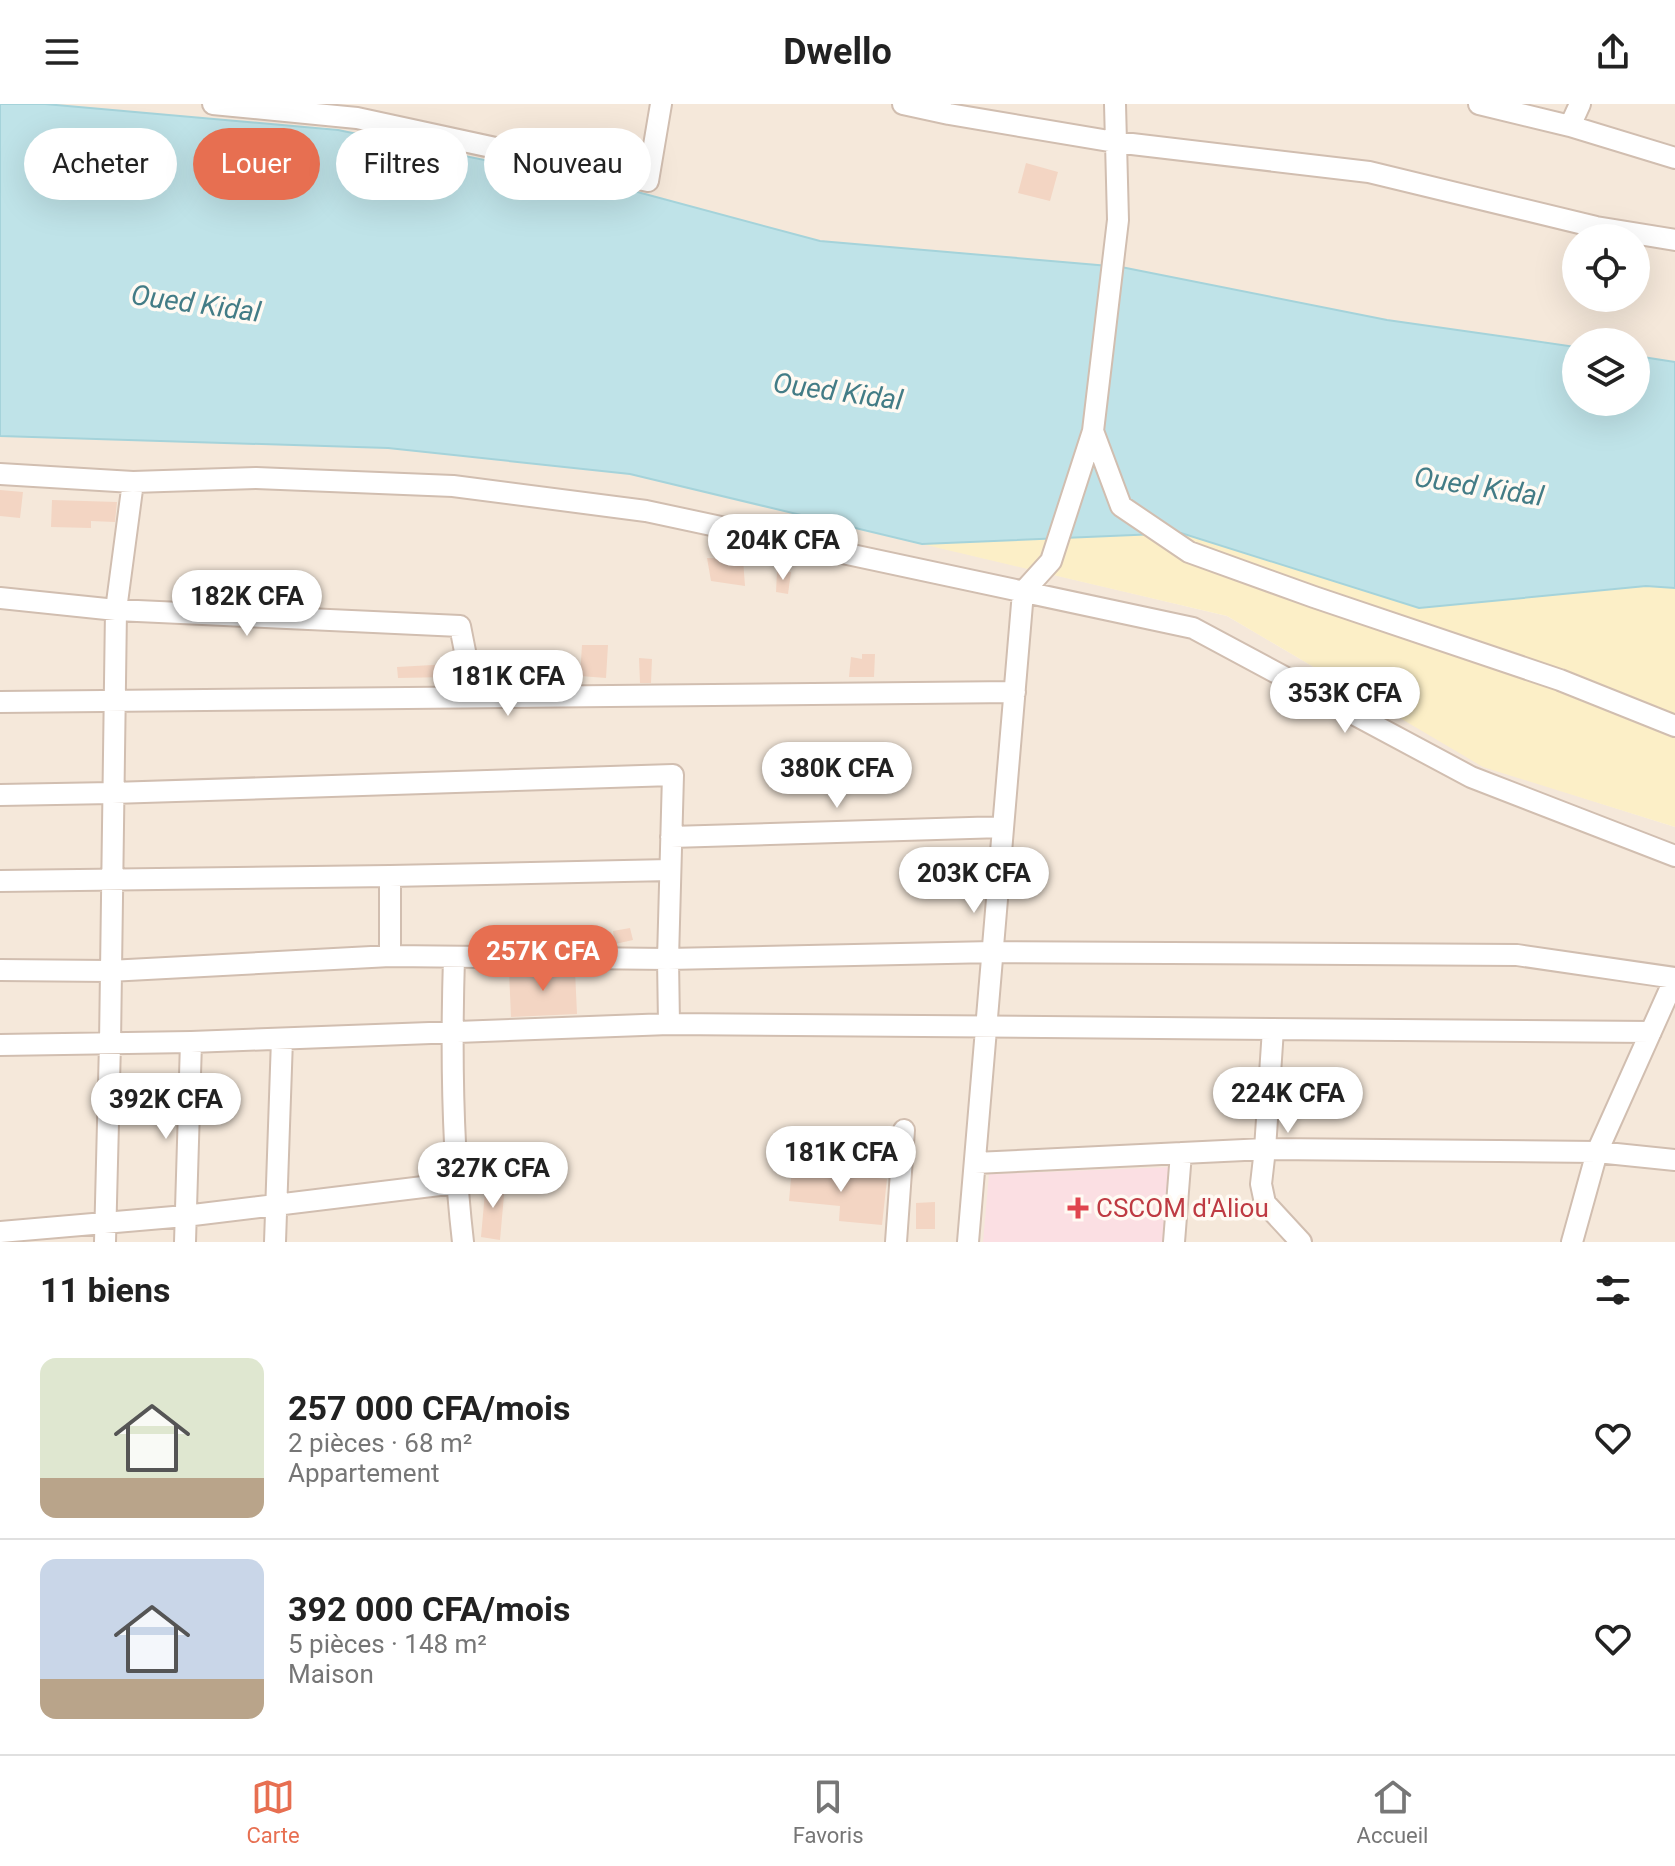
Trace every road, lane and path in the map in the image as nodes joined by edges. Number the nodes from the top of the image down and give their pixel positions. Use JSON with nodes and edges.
{"nodes":[{"id":1,"x":213,"y":104,"type":"edge"},
{"id":2,"x":661,"y":104,"type":"edge"},
{"id":3,"x":903,"y":104,"type":"edge"},
{"id":4,"x":1115,"y":104,"type":"edge"},
{"id":5,"x":1479,"y":104,"type":"edge"},
{"id":6,"x":1580,"y":104,"type":"edge"},
{"id":7,"x":1570,"y":126,"type":"junction"},
{"id":8,"x":1115,"y":142,"type":"junction"},
{"id":9,"x":1675,"y":158,"type":"edge"},
{"id":10,"x":1675,"y":240,"type":"edge"},
{"id":11,"x":1093,"y":431,"type":"junction"},
{"id":12,"x":0,"y":474,"type":"edge"},
{"id":13,"x":133,"y":482,"type":"junction"},
{"id":14,"x":1023,"y":592,"type":"junction"},
{"id":15,"x":0,"y":598,"type":"edge"},
{"id":16,"x":116,"y":610,"type":"junction"},
{"id":17,"x":1015,"y":692,"type":"junction"},
{"id":18,"x":474,"y":697,"type":"junction"},
{"id":19,"x":114,"y":699,"type":"junction"},
{"id":20,"x":0,"y":702,"type":"edge"},
{"id":21,"x":1675,"y":726,"type":"edge"},
{"id":22,"x":112,"y":793,"type":"junction"},
{"id":23,"x":0,"y":795,"type":"edge"},
{"id":24,"x":1003,"y":827,"type":"junction"},
{"id":25,"x":671,"y":837,"type":"junction"},
{"id":26,"x":1675,"y":856,"type":"edge"},
{"id":27,"x":670,"y":870,"type":"junction"},
{"id":28,"x":390,"y":876,"type":"junction"},
{"id":29,"x":111,"y":878,"type":"junction"},
{"id":30,"x":0,"y":881,"type":"edge"},
{"id":31,"x":993,"y":952,"type":"junction"},
{"id":32,"x":390,"y":956,"type":"junction"},
{"id":33,"x":454,"y":958,"type":"junction"},
{"id":34,"x":668,"y":959,"type":"junction"},
{"id":35,"x":0,"y":970,"type":"edge"},
{"id":36,"x":109,"y":971,"type":"junction"},
{"id":37,"x":1675,"y":978,"type":"edge"},
{"id":38,"x":1670,"y":1001,"type":"edge"},
{"id":39,"x":669,"y":1024,"type":"junction"},
{"id":40,"x":986,"y":1026,"type":"junction"},
{"id":41,"x":1273,"y":1029,"type":"junction"},
{"id":42,"x":451,"y":1031,"type":"junction"},
{"id":43,"x":1651,"y":1032,"type":"junction"},
{"id":44,"x":282,"y":1039,"type":"junction"},
{"id":45,"x":191,"y":1042,"type":"junction"},
{"id":46,"x":110,"y":1043,"type":"junction"},
{"id":47,"x":0,"y":1045,"type":"edge"},
{"id":48,"x":904,"y":1130,"type":"dead end"},
{"id":49,"x":1265,"y":1149,"type":"junction"},
{"id":50,"x":1597,"y":1152,"type":"junction"},
{"id":51,"x":1181,"y":1153,"type":"junction"},
{"id":52,"x":1675,"y":1160,"type":"edge"},
{"id":53,"x":975,"y":1163,"type":"junction"},
{"id":54,"x":456,"y":1183,"type":"junction"},
{"id":55,"x":277,"y":1206,"type":"junction"},
{"id":56,"x":185,"y":1216,"type":"junction"},
{"id":57,"x":0,"y":1232,"type":"edge"},
{"id":58,"x":105,"y":1233,"type":"edge"},
{"id":59,"x":185,"y":1242,"type":"edge"},
{"id":60,"x":275,"y":1242,"type":"edge"},
{"id":61,"x":463,"y":1242,"type":"edge"},
{"id":62,"x":896,"y":1242,"type":"edge"},
{"id":63,"x":968,"y":1242,"type":"edge"},
{"id":64,"x":1174,"y":1242,"type":"edge"},
{"id":65,"x":1301,"y":1242,"type":"edge"},
{"id":66,"x":1572,"y":1242,"type":"edge"}],
"edges":[{"from":1,"to":2,"type":"street"},
{"from":3,"to":8,"type":"street"},
{"from":4,"to":8,"type":"street"},
{"from":5,"to":7,"type":"street"},
{"from":6,"to":7,"type":"street"},
{"from":7,"to":9,"type":"street"},
{"from":8,"to":10,"type":"street"},
{"from":8,"to":11,"type":"street"},
{"from":11,"to":14,"type":"street"},
{"from":11,"to":21,"type":"street"},
{"from":12,"to":13,"type":"street"},
{"from":13,"to":14,"type":"street"},
{"from":13,"to":16,"type":"street"},
{"from":14,"to":17,"type":"street"},
{"from":14,"to":26,"type":"street"},
{"from":15,"to":16,"type":"street"},
{"from":16,"to":18,"type":"street"},
{"from":16,"to":19,"type":"street"},
{"from":17,"to":18,"type":"street"},
{"from":17,"to":24,"type":"street"},
{"from":18,"to":19,"type":"street"},
{"from":19,"to":20,"type":"street"},
{"from":19,"to":22,"type":"street"},
{"from":22,"to":23,"type":"street"},
{"from":22,"to":25,"type":"street"},
{"from":22,"to":29,"type":"street"},
{"from":24,"to":25,"type":"street"},
{"from":24,"to":31,"type":"street"},
{"from":25,"to":27,"type":"street"},
{"from":27,"to":28,"type":"street"},
{"from":27,"to":34,"type":"street"},
{"from":28,"to":29,"type":"street"},
{"from":28,"to":32,"type":"street"},
{"from":29,"to":30,"type":"street"},
{"from":29,"to":36,"type":"street"},
{"from":31,"to":34,"type":"street"},
{"from":31,"to":37,"type":"street"},
{"from":31,"to":40,"type":"street"},
{"from":32,"to":33,"type":"street"},
{"from":32,"to":36,"type":"street"},
{"from":33,"to":34,"type":"street"},
{"from":33,"to":42,"type":"street"},
{"from":34,"to":39,"type":"street"},
{"from":35,"to":36,"type":"street"},
{"from":36,"to":46,"type":"street"},
{"from":37,"to":38,"type":"street"},
{"from":38,"to":43,"type":"street"},
{"from":39,"to":40,"type":"street"},
{"from":39,"to":42,"type":"street"},
{"from":40,"to":41,"type":"street"},
{"from":40,"to":53,"type":"street"},
{"from":41,"to":43,"type":"street"},
{"from":41,"to":49,"type":"street"},
{"from":42,"to":44,"type":"street"},
{"from":42,"to":54,"type":"street"},
{"from":43,"to":50,"type":"street"},
{"from":44,"to":45,"type":"street"},
{"from":44,"to":55,"type":"street"},
{"from":45,"to":46,"type":"street"},
{"from":45,"to":56,"type":"street"},
{"from":46,"to":47,"type":"street"},
{"from":46,"to":58,"type":"street"},
{"from":48,"to":62,"type":"street"},
{"from":49,"to":50,"type":"street"},
{"from":49,"to":51,"type":"street"},
{"from":49,"to":65,"type":"street"},
{"from":50,"to":52,"type":"street"},
{"from":50,"to":66,"type":"street"},
{"from":51,"to":53,"type":"street"},
{"from":51,"to":64,"type":"street"},
{"from":53,"to":63,"type":"street"},
{"from":54,"to":55,"type":"street"},
{"from":54,"to":61,"type":"street"},
{"from":55,"to":56,"type":"street"},
{"from":55,"to":60,"type":"street"},
{"from":56,"to":58,"type":"street"},
{"from":56,"to":59,"type":"street"},
{"from":57,"to":58,"type":"street"}]}
